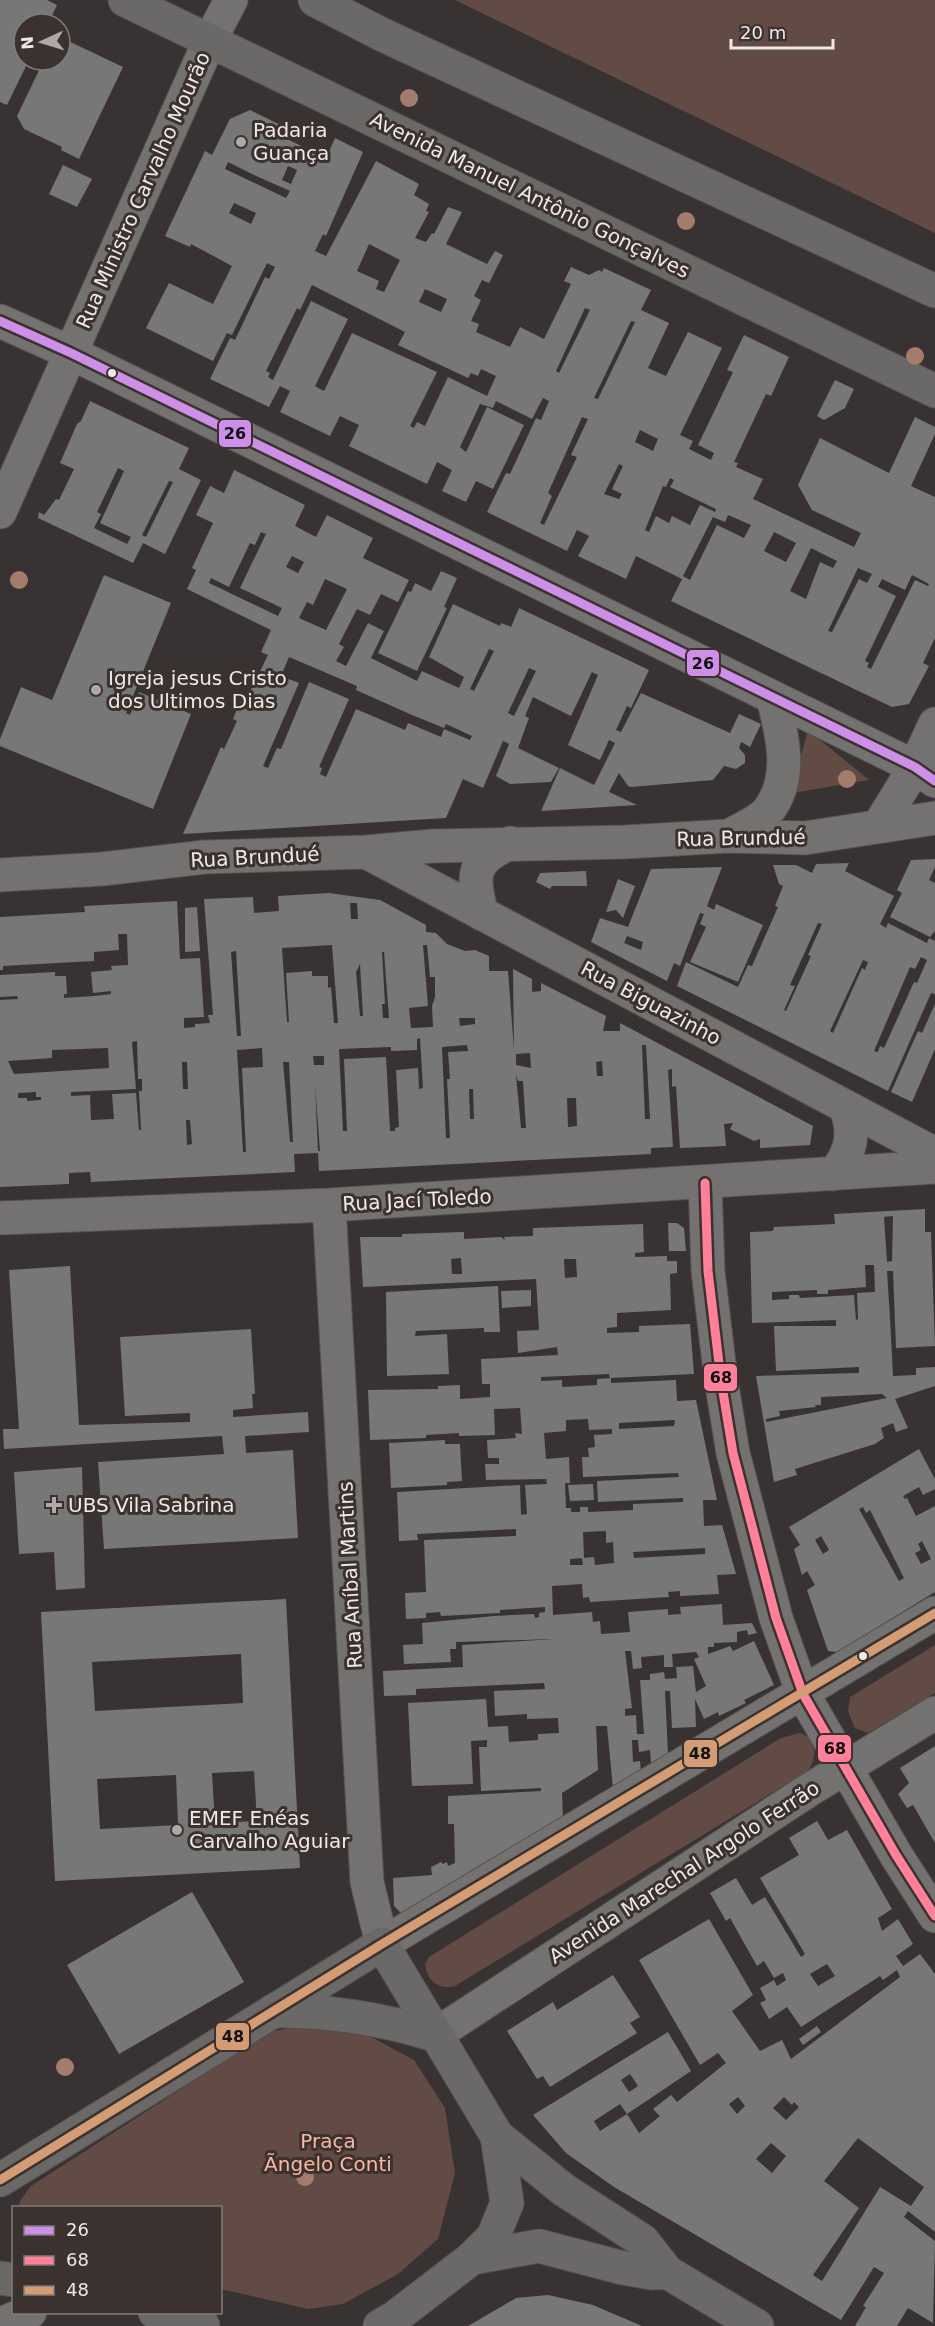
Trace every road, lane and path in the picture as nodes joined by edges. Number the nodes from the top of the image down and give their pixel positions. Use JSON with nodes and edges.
{"nodes":[{"id":1,"x":125,"y":0,"type":"edge"},
{"id":2,"x":231,"y":0,"type":"edge"},
{"id":3,"x":315,"y":0,"type":"edge"},
{"id":4,"x":209,"y":42,"type":"junction"},
{"id":5,"x":935,"y":291,"type":"edge"},
{"id":6,"x":0,"y":321,"type":"edge"},
{"id":7,"x":71,"y":353,"type":"junction"},
{"id":8,"x":935,"y":391,"type":"edge"},
{"id":9,"x":0,"y":512,"type":"edge"},
{"id":10,"x":773,"y":698,"type":"junction"},
{"id":11,"x":935,"y":724,"type":"edge"},
{"id":12,"x":925,"y":774,"type":"edge"},
{"id":13,"x":935,"y":818,"type":"edge"},
{"id":14,"x":878,"y":827,"type":"junction"},
{"id":15,"x":729,"y":836,"type":"junction"},
{"id":16,"x":510,"y":843,"type":"junction"},
{"id":17,"x":366,"y":852,"type":"junction"},
{"id":18,"x":0,"y":875,"type":"edge"},
{"id":19,"x":482,"y":914,"type":"junction"},
{"id":20,"x":846,"y":1107,"type":"junction"},
{"id":21,"x":935,"y":1154,"type":"edge"},
{"id":22,"x":935,"y":1167,"type":"edge"},
{"id":23,"x":834,"y":1174,"type":"junction"},
{"id":24,"x":705,"y":1183,"type":"junction"},
{"id":25,"x":329,"y":1205,"type":"junction"},
{"id":26,"x":0,"y":1218,"type":"edge"},
{"id":27,"x":935,"y":1613,"type":"edge"},
{"id":28,"x":803,"y":1694,"type":"junction"},
{"id":29,"x":935,"y":1713,"type":"edge"},
{"id":30,"x":845,"y":1767,"type":"junction"},
{"id":31,"x":935,"y":1916,"type":"edge"},
{"id":32,"x":382,"y":1944,"type":"junction"},
{"id":33,"x":273,"y":2011,"type":"junction"},
{"id":34,"x":435,"y":2035,"type":"junction"},
{"id":35,"x":497,"y":2136,"type":"junction"},
{"id":36,"x":0,"y":2180,"type":"edge"},
{"id":37,"x":472,"y":2258,"type":"junction"},
{"id":38,"x":667,"y":2271,"type":"junction"},
{"id":39,"x":27,"y":2314,"type":"edge"},
{"id":40,"x":159,"y":2314,"type":"edge"},
{"id":41,"x":0,"y":2324,"type":"edge"},
{"id":42,"x":203,"y":2326,"type":"edge"},
{"id":43,"x":380,"y":2326,"type":"edge"},
{"id":44,"x":757,"y":2326,"type":"edge"}],
"edges":[{"from":1,"to":4,"type":"main road","name":"Avenida Manuel Antônio Gonçalves"},
{"from":2,"to":4,"type":"street","name":"Rua Ministro Carvalho Mourão"},
{"from":3,"to":5,"type":"main road"},
{"from":4,"to":7,"type":"street","name":"Rua Ministro Carvalho Mourão"},
{"from":4,"to":8,"type":"main road","name":"Avenida Manuel Antônio Gonçalves"},
{"from":6,"to":7,"type":"street"},
{"from":7,"to":9,"type":"street","name":"Rua Ministro Carvalho Mourão"},
{"from":7,"to":10,"type":"street"},
{"from":10,"to":12,"type":"street"},
{"from":10,"to":15,"type":"street"},
{"from":11,"to":12,"type":"street"},
{"from":12,"to":14,"type":"street"},
{"from":13,"to":14,"type":"street","name":"Rua Brundué"},
{"from":14,"to":15,"type":"street","name":"Rua Brundué"},
{"from":15,"to":16,"type":"street","name":"Rua Brundué"},
{"from":16,"to":17,"type":"street","name":"Rua Brundué"},
{"from":16,"to":19,"type":"street"},
{"from":17,"to":18,"type":"street","name":"Rua Brundué"},
{"from":17,"to":19,"type":"street","name":"Rua Biguazinho"},
{"from":19,"to":20,"type":"street","name":"Rua Biguazinho"},
{"from":20,"to":21,"type":"street","name":"Rua Biguazinho"},
{"from":20,"to":23,"type":"street"},
{"from":22,"to":23,"type":"street","name":"Rua Jací Toledo"},
{"from":23,"to":24,"type":"street","name":"Rua Jací Toledo"},
{"from":24,"to":25,"type":"street","name":"Rua Jací Toledo"},
{"from":24,"to":28,"type":"street"},
{"from":25,"to":26,"type":"street","name":"Rua Jací Toledo"},
{"from":25,"to":32,"type":"street","name":"Rua Aníbal Martins"},
{"from":27,"to":28,"type":"street"},
{"from":28,"to":30,"type":"street"},
{"from":28,"to":32,"type":"street"},
{"from":29,"to":30,"type":"street","name":"Avenida Marechal Argolo Ferrão"},
{"from":30,"to":31,"type":"street"},
{"from":30,"to":34,"type":"street","name":"Avenida Marechal Argolo Ferrão"},
{"from":32,"to":33,"type":"main road"},
{"from":32,"to":34,"type":"main road"},
{"from":33,"to":34,"type":"main road"},
{"from":33,"to":36,"type":"main road"},
{"from":34,"to":35,"type":"main road"},
{"from":35,"to":37,"type":"main road"},
{"from":35,"to":38,"type":"main road"},
{"from":37,"to":38,"type":"main road"},
{"from":37,"to":43,"type":"main road"},
{"from":38,"to":44,"type":"main road"},
{"from":39,"to":41,"type":"street"},
{"from":40,"to":42,"type":"main road"}]}
